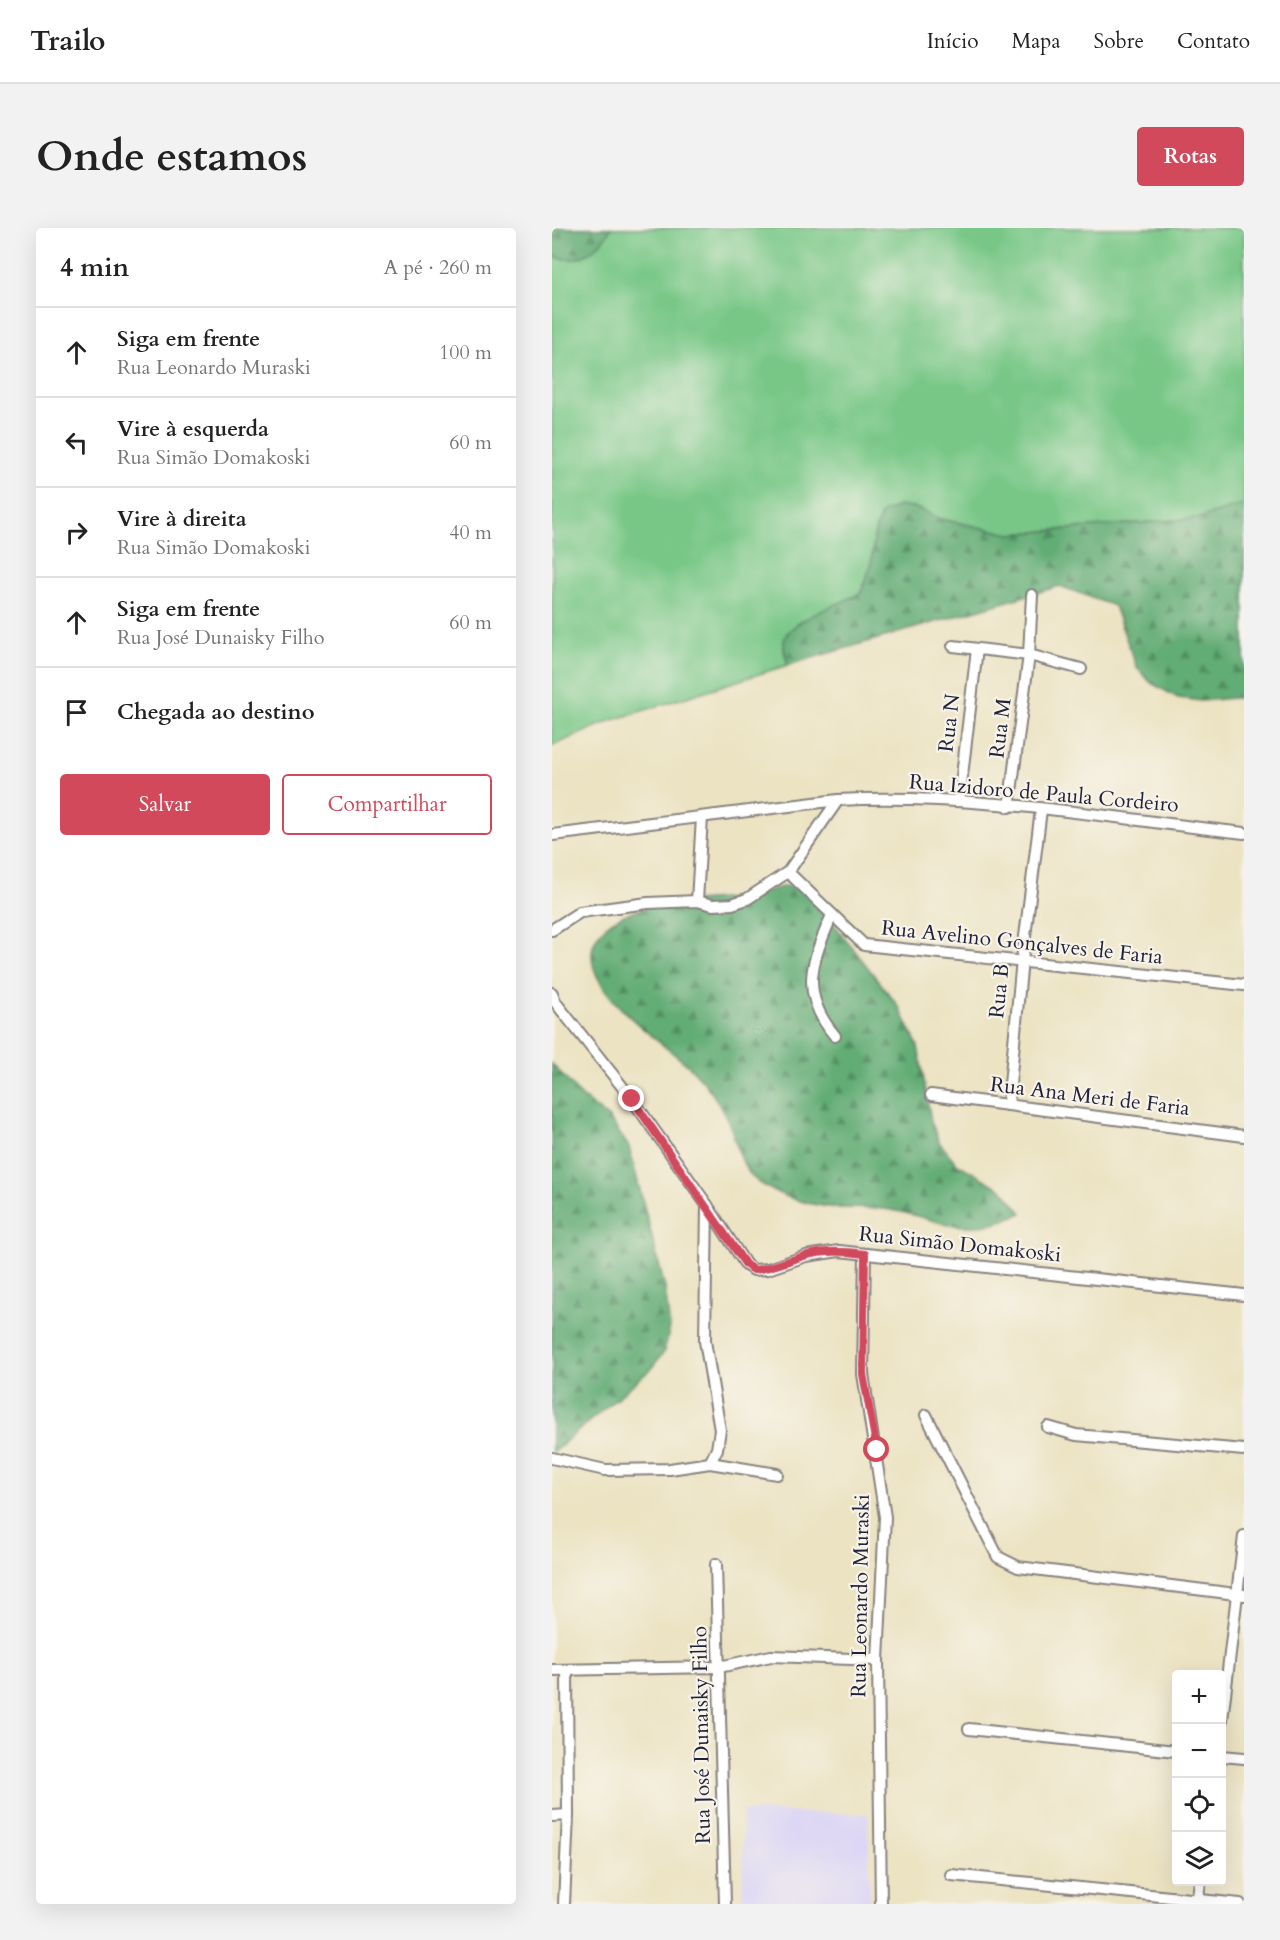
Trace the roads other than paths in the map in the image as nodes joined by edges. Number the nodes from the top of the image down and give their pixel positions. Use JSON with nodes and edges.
{"nodes":[{"id":1,"x":1032,"y":595,"type":"dead end"},
{"id":2,"x":953,"y":646,"type":"dead end"},
{"id":3,"x":977,"y":649,"type":"junction"},
{"id":4,"x":1029,"y":655,"type":"junction"},
{"id":5,"x":1081,"y":669,"type":"dead end"},
{"id":6,"x":838,"y":800,"type":"junction"},
{"id":7,"x":959,"y":801,"type":"junction"},
{"id":8,"x":1009,"y":807,"type":"junction"},
{"id":9,"x":1041,"y":810,"type":"junction"},
{"id":10,"x":702,"y":817,"type":"junction"},
{"id":11,"x":1244,"y":833,"type":"edge"},
{"id":12,"x":553,"y":835,"type":"edge"},
{"id":13,"x":788,"y":873,"type":"junction"},
{"id":14,"x":697,"y":901,"type":"junction"},
{"id":15,"x":832,"y":915,"type":"junction"},
{"id":16,"x":552,"y":930,"type":"edge"},
{"id":17,"x":1022,"y":960,"type":"junction"},
{"id":18,"x":1244,"y":985,"type":"edge"},
{"id":19,"x":552,"y":993,"type":"edge"},
{"id":20,"x":835,"y":1036,"type":"dead end"},
{"id":21,"x":931,"y":1095,"type":"dead end"},
{"id":22,"x":1008,"y":1105,"type":"junction"},
{"id":23,"x":1244,"y":1136,"type":"edge"},
{"id":24,"x":707,"y":1205,"type":"junction"},
{"id":25,"x":865,"y":1254,"type":"junction"},
{"id":26,"x":1244,"y":1295,"type":"edge"},
{"id":27,"x":926,"y":1415,"type":"dead end"},
{"id":28,"x":1048,"y":1427,"type":"dead end"},
{"id":29,"x":1244,"y":1450,"type":"edge"},
{"id":30,"x":552,"y":1458,"type":"edge"},
{"id":31,"x":710,"y":1463,"type":"junction"},
{"id":32,"x":777,"y":1474,"type":"dead end"},
{"id":33,"x":1244,"y":1536,"type":"edge"},
{"id":34,"x":716,"y":1564,"type":"dead end"},
{"id":35,"x":1241,"y":1595,"type":"edge"},
{"id":36,"x":878,"y":1660,"type":"junction"},
{"id":37,"x":719,"y":1667,"type":"junction"},
{"id":38,"x":552,"y":1670,"type":"edge"},
{"id":39,"x":567,"y":1670,"type":"junction"},
{"id":40,"x":1226,"y":1689,"type":"edge"},
{"id":41,"x":969,"y":1729,"type":"dead end"},
{"id":42,"x":1172,"y":1751,"type":"edge"},
{"id":43,"x":1226,"y":1756,"type":"edge"},
{"id":44,"x":1244,"y":1758,"type":"edge"},
{"id":45,"x":552,"y":1815,"type":"edge"},
{"id":46,"x":568,"y":1815,"type":"junction"},
{"id":47,"x":951,"y":1875,"type":"dead end"},
{"id":48,"x":1200,"y":1886,"type":"edge"},
{"id":49,"x":1198,"y":1901,"type":"edge"},
{"id":50,"x":564,"y":1904,"type":"edge"},
{"id":51,"x":724,"y":1904,"type":"edge"},
{"id":52,"x":881,"y":1904,"type":"edge"},
{"id":53,"x":1240,"y":1904,"type":"edge"}],
"edges":[{"from":1,"to":4,"type":"street","name":"Rua M"},
{"from":2,"to":3,"type":"street"},
{"from":3,"to":4,"type":"street"},
{"from":3,"to":7,"type":"street","name":"Rua N"},
{"from":4,"to":5,"type":"street"},
{"from":4,"to":8,"type":"street","name":"Rua M"},
{"from":6,"to":7,"type":"street","name":"Rua Izidoro de Paula Cordeiro"},
{"from":6,"to":10,"type":"street","name":"Rua Izidoro de Paula Cordeiro"},
{"from":6,"to":13,"type":"street"},
{"from":7,"to":8,"type":"street","name":"Rua Izidoro de Paula Cordeiro"},
{"from":8,"to":9,"type":"street","name":"Rua Izidoro de Paula Cordeiro"},
{"from":9,"to":11,"type":"street","name":"Rua Izidoro de Paula Cordeiro"},
{"from":9,"to":17,"type":"street","name":"Rua B"},
{"from":10,"to":12,"type":"street","name":"Rua Izidoro de Paula Cordeiro"},
{"from":10,"to":14,"type":"street"},
{"from":13,"to":14,"type":"street"},
{"from":13,"to":15,"type":"street","name":"Rua Avelino Gonçalves de Faria"},
{"from":14,"to":16,"type":"street"},
{"from":15,"to":17,"type":"street","name":"Rua Avelino Gonçalves de Faria"},
{"from":15,"to":20,"type":"street"},
{"from":17,"to":18,"type":"street","name":"Rua Avelino Gonçalves de Faria"},
{"from":17,"to":22,"type":"street","name":"Rua B"},
{"from":19,"to":24,"type":"street"},
{"from":21,"to":22,"type":"street","name":"Rua Ana Meri de Faria"},
{"from":22,"to":23,"type":"street","name":"Rua Ana Meri de Faria"},
{"from":24,"to":25,"type":"street","name":"Rua Simão Domakoski"},
{"from":24,"to":31,"type":"street"},
{"from":25,"to":26,"type":"street","name":"Rua Simão Domakoski"},
{"from":25,"to":36,"type":"street","name":"Rua Leonardo Muraski"},
{"from":27,"to":35,"type":"street"},
{"from":28,"to":29,"type":"street"},
{"from":30,"to":31,"type":"street"},
{"from":31,"to":32,"type":"street"},
{"from":33,"to":35,"type":"street"},
{"from":34,"to":37,"type":"street","name":"Rua José Dunaisky Filho"},
{"from":35,"to":40,"type":"street"},
{"from":36,"to":37,"type":"street"},
{"from":36,"to":52,"type":"street","name":"Rua Leonardo Muraski"},
{"from":37,"to":39,"type":"street"},
{"from":37,"to":51,"type":"street","name":"Rua José Dunaisky Filho"},
{"from":38,"to":39,"type":"street"},
{"from":39,"to":46,"type":"street"},
{"from":41,"to":42,"type":"street"},
{"from":43,"to":44,"type":"street"},
{"from":45,"to":46,"type":"street"},
{"from":46,"to":50,"type":"street"},
{"from":47,"to":49,"type":"street"},
{"from":48,"to":49,"type":"street"},
{"from":49,"to":53,"type":"street"}]}
